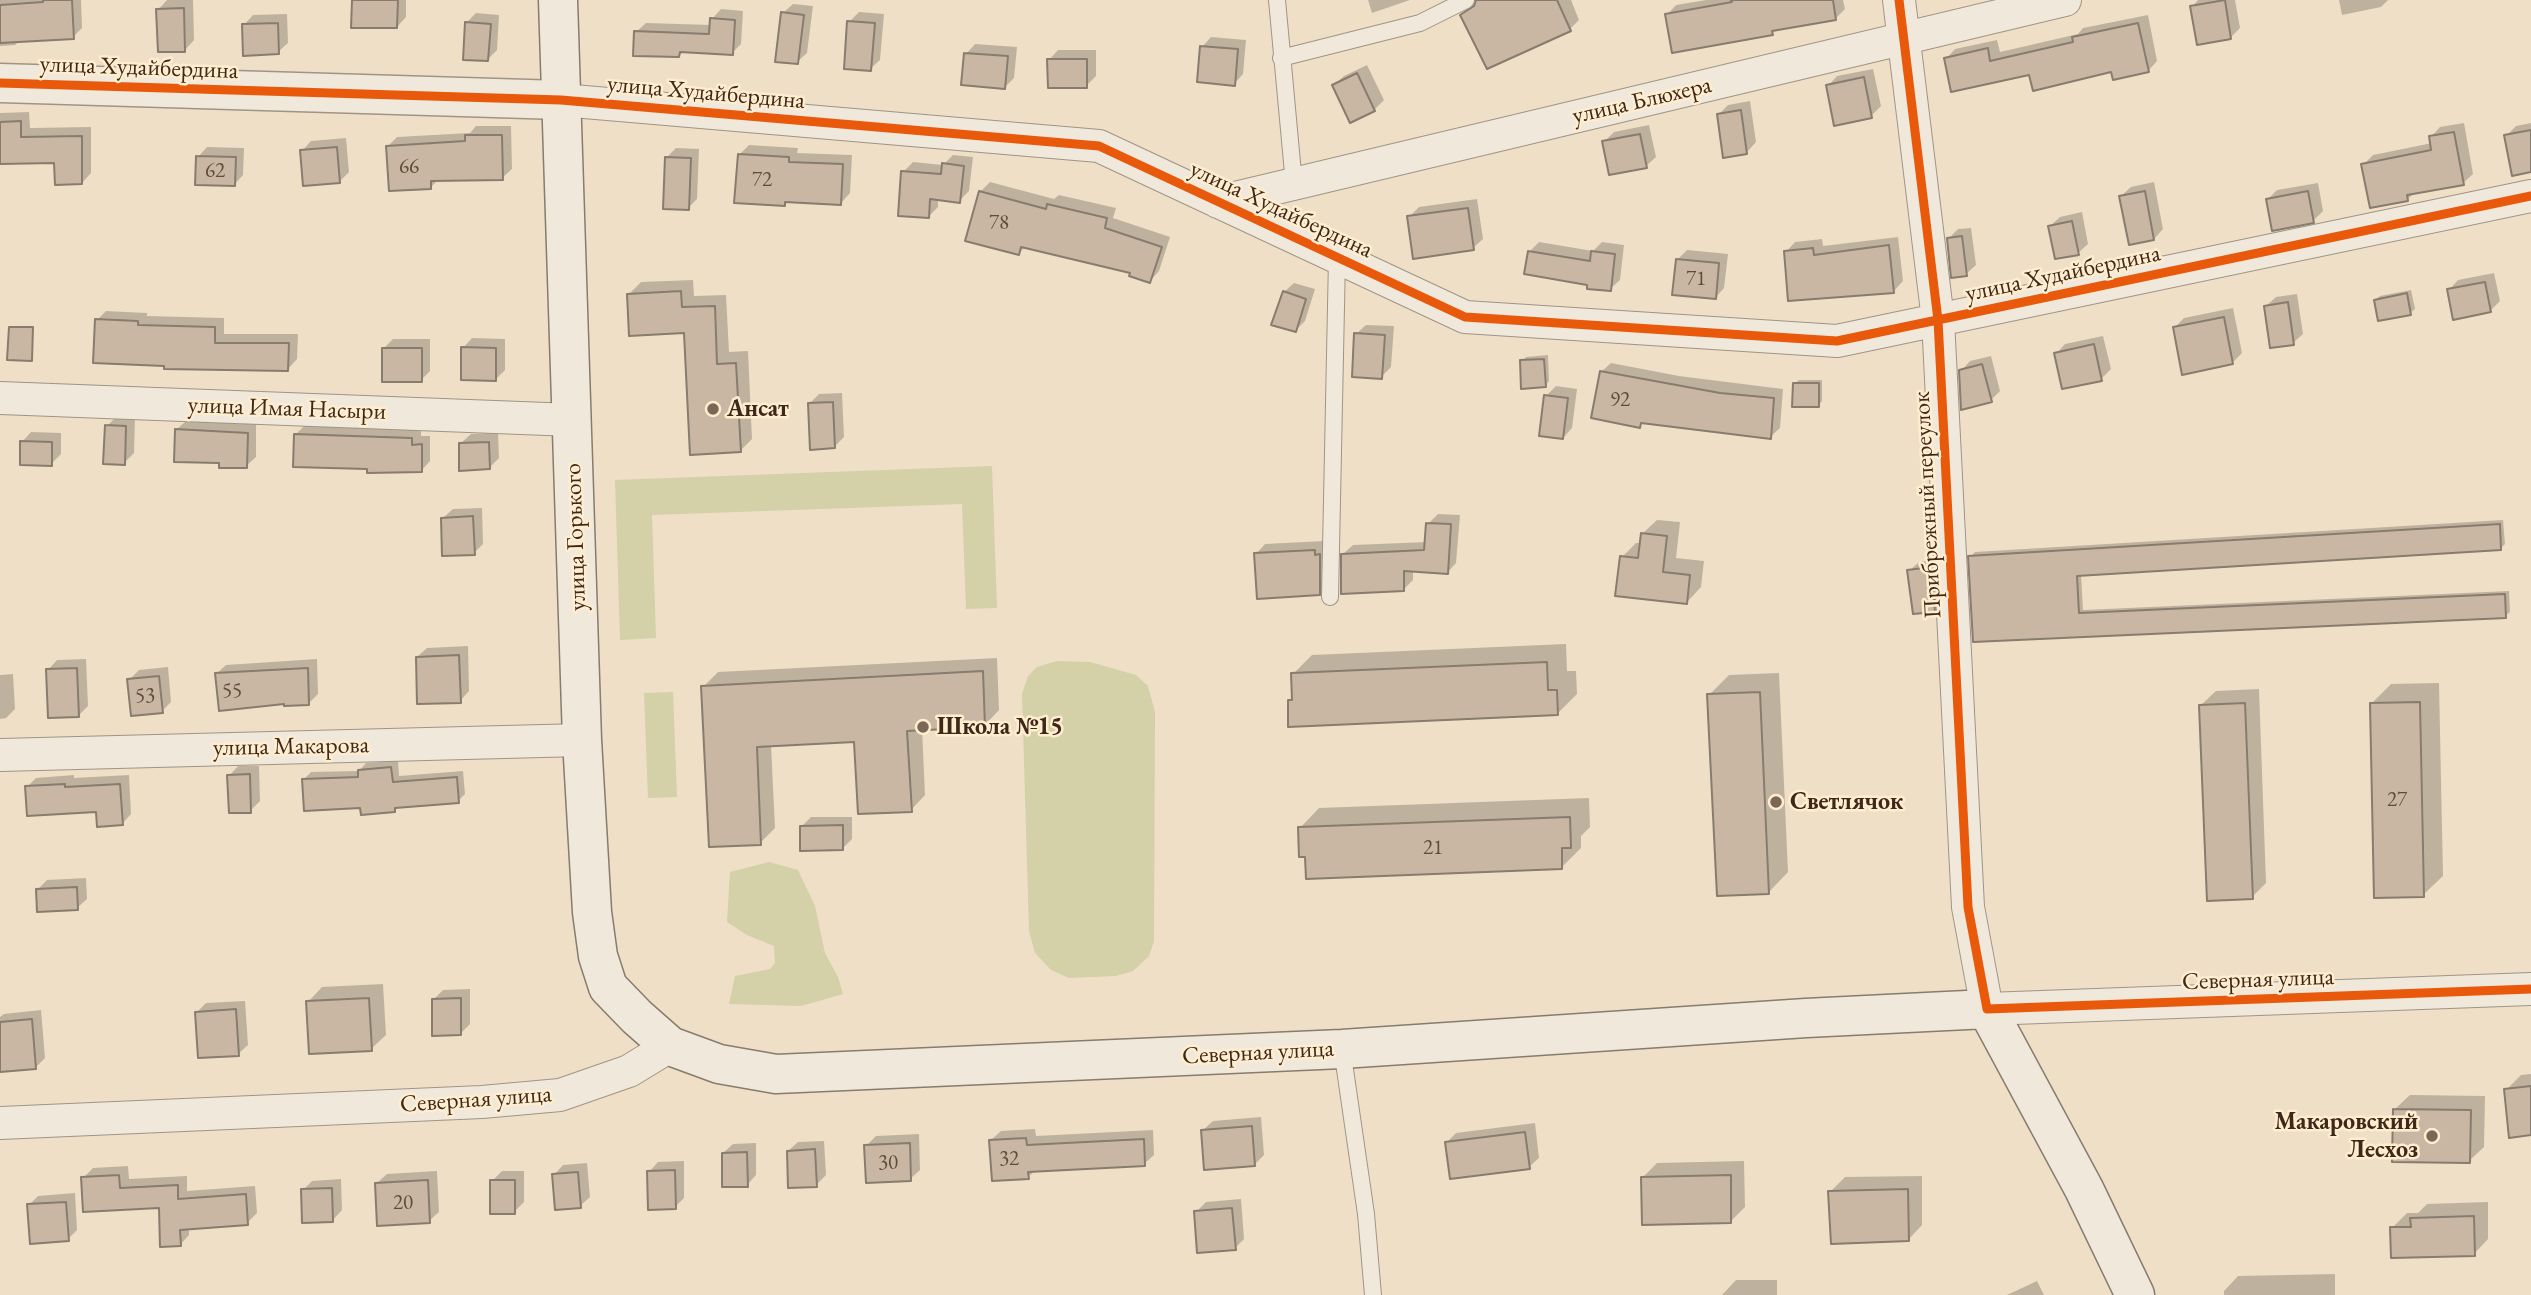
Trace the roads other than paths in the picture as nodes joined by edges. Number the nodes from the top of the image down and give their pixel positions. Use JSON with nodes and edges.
{"nodes":[{"id":1,"x":558,"y":0,"type":"edge"},
{"id":2,"x":1277,"y":0,"type":"edge"},
{"id":3,"x":1465,"y":0,"type":"edge"},
{"id":4,"x":1899,"y":0,"type":"edge"},
{"id":5,"x":2065,"y":0,"type":"edge"},
{"id":6,"x":1903,"y":39,"type":"junction"},
{"id":7,"x":1281,"y":58,"type":"junction"},
{"id":8,"x":0,"y":83,"type":"edge"},
{"id":9,"x":561,"y":100,"type":"junction"},
{"id":10,"x":1294,"y":184,"type":"junction"},
{"id":11,"x":2531,"y":196,"type":"edge"},
{"id":12,"x":1218,"y":202,"type":"junction"},
{"id":13,"x":1337,"y":258,"type":"junction"},
{"id":14,"x":1938,"y":320,"type":"junction"},
{"id":15,"x":0,"y":398,"type":"edge"},
{"id":16,"x":573,"y":420,"type":"junction"},
{"id":17,"x":1330,"y":597,"type":"dead end"},
{"id":18,"x":582,"y":740,"type":"junction"},
{"id":19,"x":0,"y":755,"type":"edge"},
{"id":20,"x":2531,"y":989,"type":"edge"},
{"id":21,"x":1987,"y":1009,"type":"junction"},
{"id":22,"x":670,"y":1046,"type":"junction"},
{"id":23,"x":1342,"y":1049,"type":"junction"},
{"id":24,"x":0,"y":1123,"type":"edge"},
{"id":25,"x":1373,"y":1295,"type":"edge"},
{"id":26,"x":2135,"y":1295,"type":"edge"}],
"edges":[{"from":1,"to":9,"type":"main road","name":"улица Горького"},
{"from":2,"to":7,"type":"lane"},
{"from":3,"to":7,"type":"lane"},
{"from":4,"to":6,"type":"street","name":"Прибрежный переулок"},
{"from":5,"to":6,"type":"street","name":"улица Блюхера"},
{"from":6,"to":10,"type":"street","name":"улица Блюхера"},
{"from":6,"to":14,"type":"street","name":"Прибрежный переулок"},
{"from":7,"to":10,"type":"lane"},
{"from":8,"to":9,"type":"main road","name":"улица Худайбердина"},
{"from":9,"to":12,"type":"street","name":"улица Худайбердина"},
{"from":9,"to":16,"type":"main road","name":"улица Горького"},
{"from":10,"to":12,"type":"street","name":"улица Блюхера"},
{"from":11,"to":14,"type":"street","name":"улица Худайбердина"},
{"from":12,"to":13,"type":"street","name":"улица Худайбердина"},
{"from":13,"to":14,"type":"street","name":"улица Худайбердина"},
{"from":13,"to":17,"type":"lane"},
{"from":14,"to":21,"type":"street","name":"Прибрежный переулок"},
{"from":15,"to":16,"type":"street","name":"улица Имая Насыри"},
{"from":16,"to":18,"type":"main road","name":"улица Горького"},
{"from":18,"to":19,"type":"street","name":"улица Макарова"},
{"from":18,"to":22,"type":"main road","name":"улица Горького"},
{"from":20,"to":21,"type":"street","name":"Северная улица"},
{"from":21,"to":23,"type":"main road","name":"Северная улица"},
{"from":21,"to":26,"type":"main road"},
{"from":22,"to":23,"type":"main road","name":"Северная улица"},
{"from":22,"to":24,"type":"street","name":"Северная улица"},
{"from":23,"to":25,"type":"lane"}]}
